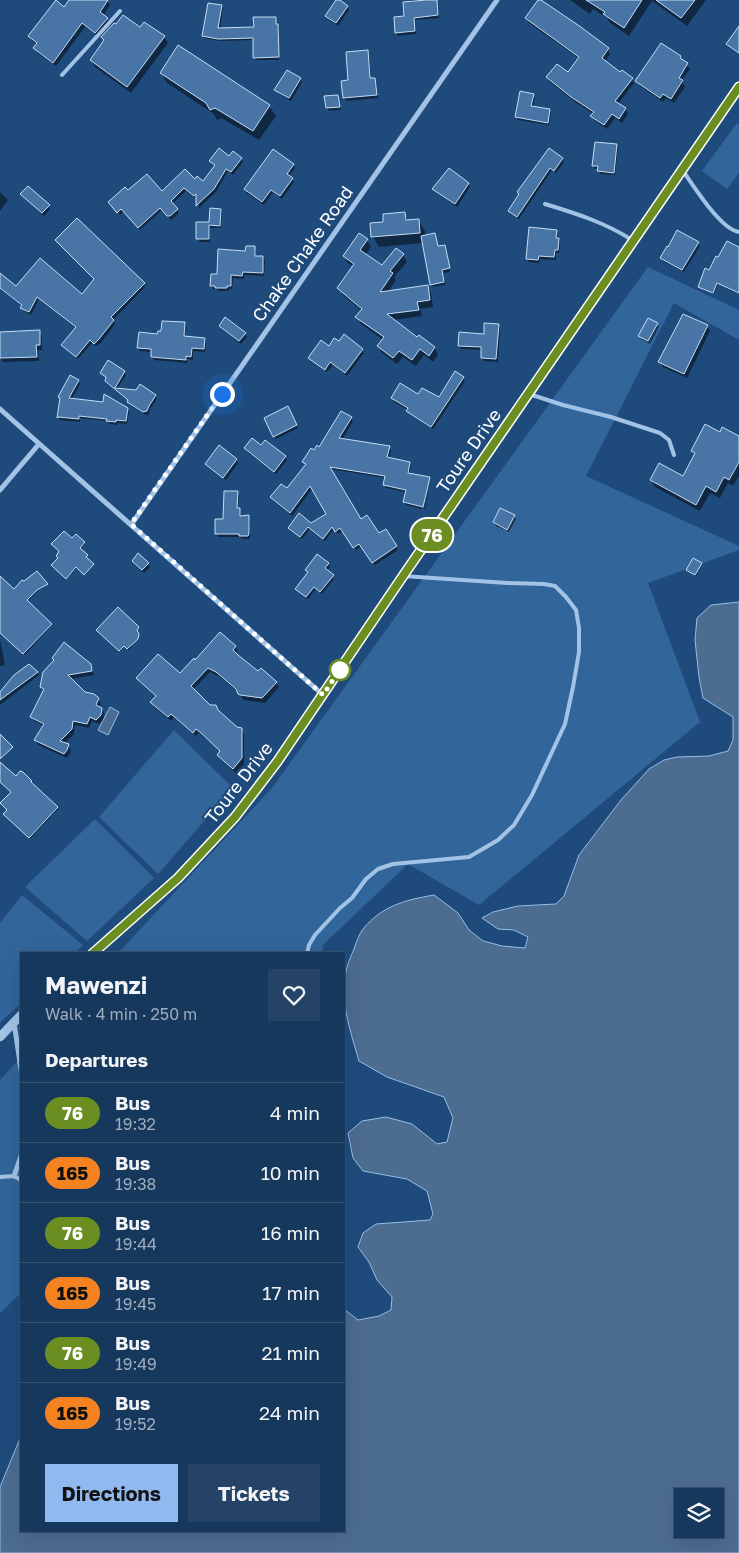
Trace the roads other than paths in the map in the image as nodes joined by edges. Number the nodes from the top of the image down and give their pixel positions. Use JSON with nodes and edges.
{"nodes":[{"id":1,"x":497,"y":0,"type":"edge"},
{"id":2,"x":120,"y":11,"type":"dead end"},
{"id":3,"x":62,"y":75,"type":"dead end"},
{"id":4,"x":739,"y":87,"type":"edge"},
{"id":5,"x":735,"y":100,"type":"edge"},
{"id":6,"x":682,"y":169,"type":"junction"},
{"id":7,"x":545,"y":204,"type":"dead end"},
{"id":8,"x":739,"y":232,"type":"edge"},
{"id":9,"x":634,"y":241,"type":"junction"},
{"id":10,"x":529,"y":394,"type":"junction"},
{"id":11,"x":0,"y":409,"type":"edge"},
{"id":12,"x":39,"y":444,"type":"junction"},
{"id":13,"x":674,"y":456,"type":"dead end"},
{"id":14,"x":0,"y":490,"type":"edge"},
{"id":15,"x":131,"y":524,"type":"junction"},
{"id":16,"x":403,"y":576,"type":"junction"},
{"id":17,"x":323,"y":695,"type":"junction"},
{"id":18,"x":94,"y":952,"type":"edge"},
{"id":19,"x":307,"y":952,"type":"edge"},
{"id":20,"x":20,"y":1016,"type":"edge"},
{"id":21,"x":14,"y":1022,"type":"junction"},
{"id":22,"x":0,"y":1037,"type":"edge"},
{"id":23,"x":20,"y":1063,"type":"edge"},
{"id":24,"x":20,"y":1159,"type":"edge"},
{"id":25,"x":0,"y":1176,"type":"edge"},
{"id":26,"x":14,"y":1176,"type":"junction"},
{"id":27,"x":20,"y":1179,"type":"edge"}],
"edges":[{"from":1,"to":15,"type":"street","name":"Chake Chake Road"},
{"from":2,"to":3,"type":"lane"},
{"from":4,"to":5,"type":"street","name":"Toure Drive"},
{"from":5,"to":6,"type":"street","name":"Toure Drive"},
{"from":6,"to":8,"type":"lane"},
{"from":6,"to":9,"type":"street","name":"Toure Drive"},
{"from":7,"to":9,"type":"lane"},
{"from":9,"to":10,"type":"street","name":"Toure Drive"},
{"from":10,"to":13,"type":"lane"},
{"from":10,"to":16,"type":"street","name":"Toure Drive"},
{"from":11,"to":12,"type":"street"},
{"from":12,"to":14,"type":"street"},
{"from":12,"to":15,"type":"street"},
{"from":15,"to":17,"type":"street"},
{"from":16,"to":17,"type":"street","name":"Toure Drive"},
{"from":16,"to":19,"type":"lane"},
{"from":17,"to":18,"type":"street","name":"Toure Drive"},
{"from":20,"to":21,"type":"street"},
{"from":21,"to":22,"type":"street"},
{"from":21,"to":23,"type":"street"},
{"from":24,"to":26,"type":"street"},
{"from":25,"to":26,"type":"lane"},
{"from":26,"to":27,"type":"lane"}]}
